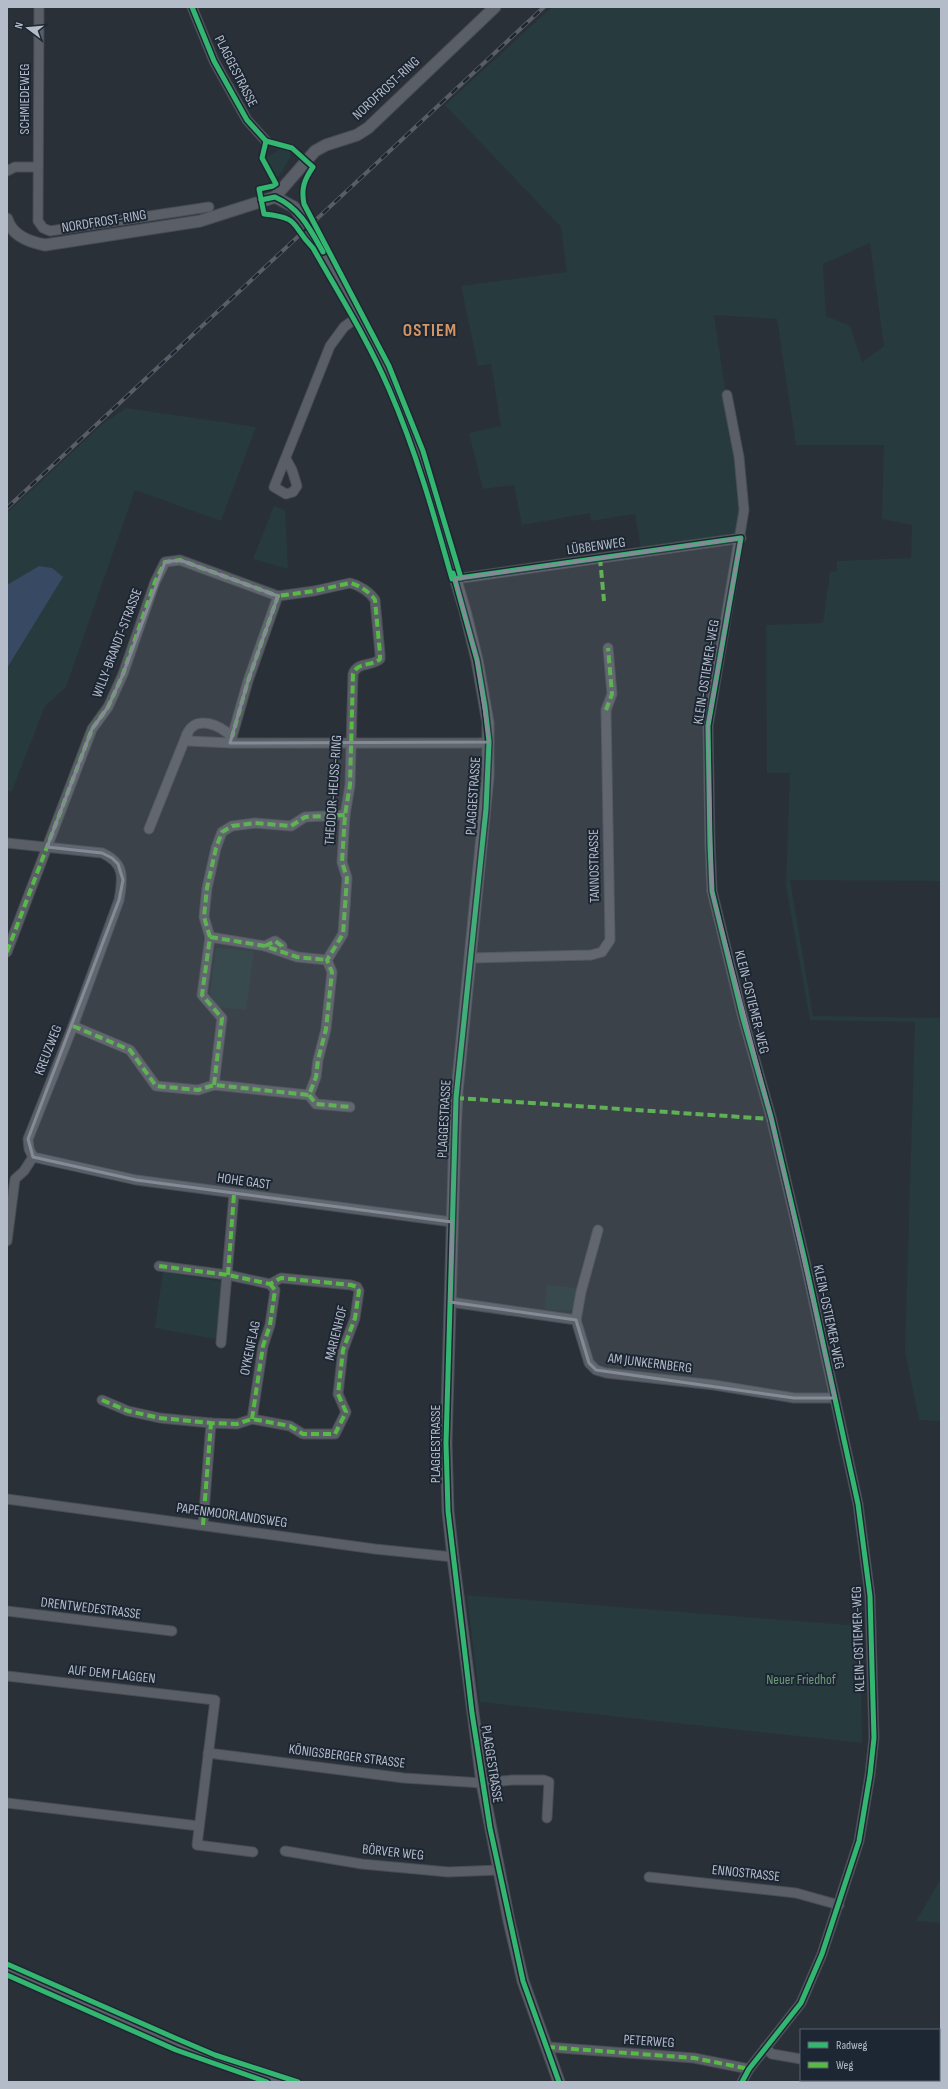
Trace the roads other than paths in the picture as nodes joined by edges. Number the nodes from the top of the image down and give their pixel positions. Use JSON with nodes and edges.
{"nodes":[{"id":1,"x":39,"y":7,"type":"edge"},
{"id":2,"x":192,"y":7,"type":"edge"},
{"id":3,"x":495,"y":7,"type":"edge"},
{"id":4,"x":266,"y":141,"type":"dead end"},
{"id":5,"x":38,"y":167,"type":"junction"},
{"id":6,"x":7,"y":170,"type":"edge"},
{"id":7,"x":275,"y":197,"type":"junction"},
{"id":8,"x":209,"y":207,"type":"dead end"},
{"id":9,"x":7,"y":219,"type":"edge"},
{"id":10,"x":10,"y":235,"type":"edge"},
{"id":11,"x":359,"y":316,"type":"junction"},
{"id":12,"x":727,"y":395,"type":"dead end"},
{"id":13,"x":286,"y":459,"type":"dead end"},
{"id":14,"x":741,"y":538,"type":"junction"},
{"id":15,"x":455,"y":578,"type":"junction"},
{"id":16,"x":238,"y":580,"type":"joint"},
{"id":17,"x":278,"y":596,"type":"junction"},
{"id":18,"x":608,"y":648,"type":"dead end"},
{"id":19,"x":187,"y":734,"type":"junction"},
{"id":20,"x":232,"y":740,"type":"junction"},
{"id":21,"x":351,"y":742,"type":"junction"},
{"id":22,"x":489,"y":742,"type":"junction"},
{"id":23,"x":345,"y":815,"type":"junction"},
{"id":24,"x":149,"y":829,"type":"dead end"},
{"id":25,"x":7,"y":843,"type":"edge"},
{"id":26,"x":47,"y":848,"type":"junction"},
{"id":27,"x":11,"y":930,"type":"edge"},
{"id":28,"x":210,"y":937,"type":"junction"},
{"id":29,"x":7,"y":952,"type":"edge"},
{"id":30,"x":471,"y":958,"type":"junction"},
{"id":31,"x":328,"y":960,"type":"junction"},
{"id":32,"x":73,"y":1026,"type":"junction"},
{"id":33,"x":214,"y":1085,"type":"junction"},
{"id":34,"x":309,"y":1095,"type":"junction"},
{"id":35,"x":350,"y":1107,"type":"dead end"},
{"id":36,"x":33,"y":1157,"type":"junction"},
{"id":37,"x":11,"y":1178,"type":"edge"},
{"id":38,"x":234,"y":1194,"type":"junction"},
{"id":39,"x":452,"y":1222,"type":"junction"},
{"id":40,"x":598,"y":1230,"type":"dead end"},
{"id":41,"x":7,"y":1241,"type":"edge"},
{"id":42,"x":159,"y":1266,"type":"dead end"},
{"id":43,"x":228,"y":1275,"type":"junction"},
{"id":44,"x":270,"y":1284,"type":"junction"},
{"id":45,"x":450,"y":1302,"type":"junction"},
{"id":46,"x":576,"y":1320,"type":"junction"},
{"id":47,"x":221,"y":1343,"type":"dead end"},
{"id":48,"x":835,"y":1398,"type":"junction"},
{"id":49,"x":102,"y":1400,"type":"dead end"},
{"id":50,"x":252,"y":1419,"type":"junction"},
{"id":51,"x":211,"y":1424,"type":"junction"},
{"id":52,"x":7,"y":1499,"type":"edge"},
{"id":53,"x":203,"y":1525,"type":"junction"},
{"id":54,"x":452,"y":1557,"type":"junction"},
{"id":55,"x":7,"y":1612,"type":"edge"},
{"id":56,"x":172,"y":1631,"type":"dead end"},
{"id":57,"x":7,"y":1676,"type":"edge"},
{"id":58,"x":208,"y":1753,"type":"junction"},
{"id":59,"x":482,"y":1784,"type":"junction"},
{"id":60,"x":7,"y":1803,"type":"edge"},
{"id":61,"x":547,"y":1818,"type":"dead end"},
{"id":62,"x":199,"y":1826,"type":"junction"},
{"id":63,"x":285,"y":1851,"type":"dead end"},
{"id":64,"x":253,"y":1852,"type":"dead end"},
{"id":65,"x":499,"y":1870,"type":"junction"},
{"id":66,"x":648,"y":1877,"type":"dead end"},
{"id":67,"x":839,"y":1905,"type":"junction"},
{"id":68,"x":7,"y":1970,"type":"edge"},
{"id":69,"x":547,"y":2047,"type":"junction"},
{"id":70,"x":765,"y":2048,"type":"junction"},
{"id":71,"x":800,"y":2060,"type":"edge"},
{"id":72,"x":749,"y":2069,"type":"junction"},
{"id":73,"x":278,"y":2082,"type":"edge"},
{"id":74,"x":559,"y":2082,"type":"edge"},
{"id":75,"x":742,"y":2082,"type":"edge"}],
"edges":[{"from":1,"to":5,"type":"street","name":"SCHMIEDEWEG"},
{"from":2,"to":4,"type":"street","name":"PLAGGESTRASSE"},
{"from":3,"to":7,"type":"street","name":"NORDFROST-RING"},
{"from":5,"to":6,"type":"street"},
{"from":5,"to":8,"type":"street","name":"SCHMIEDEWEG"},
{"from":7,"to":10,"type":"street","name":"NORDFROST-RING"},
{"from":7,"to":11,"type":"street","name":"PLAGGESTRASSE"},
{"from":9,"to":10,"type":"street","name":"NORDFROST-RING"},
{"from":11,"to":13,"type":"street"},
{"from":11,"to":15,"type":"street","name":"PLAGGESTRASSE"},
{"from":12,"to":14,"type":"street","name":"KLEIN-OSTIEMER-WEG"},
{"from":14,"to":15,"type":"street","name":"LÜBBENWEG"},
{"from":14,"to":48,"type":"street","name":"KLEIN-OSTIEMER-WEG"},
{"from":15,"to":22,"type":"street","name":"PLAGGESTRASSE"},
{"from":16,"to":17,"type":"street","name":"THEODOR-HEUSS-RING"},
{"from":16,"to":26,"type":"street","name":"WILLY-BRANDT-STRASSE"},
{"from":17,"to":20,"type":"street"},
{"from":17,"to":21,"type":"street","name":"THEODOR-HEUSS-RING"},
{"from":18,"to":30,"type":"street","name":"TANNOSTRASSE"},
{"from":19,"to":20,"type":"street"},
{"from":19,"to":20,"type":"street"},
{"from":19,"to":24,"type":"street"},
{"from":20,"to":21,"type":"street"},
{"from":21,"to":22,"type":"street"},
{"from":21,"to":23,"type":"street","name":"THEODOR-HEUSS-RING"},
{"from":22,"to":30,"type":"street","name":"PLAGGESTRASSE"},
{"from":23,"to":28,"type":"street"},
{"from":23,"to":31,"type":"street","name":"THEODOR-HEUSS-RING"},
{"from":25,"to":26,"type":"street"},
{"from":26,"to":27,"type":"street","name":"WILLY-BRANDT-STRASSE"},
{"from":26,"to":32,"type":"street","name":"KREUZWEG"},
{"from":27,"to":29,"type":"street","name":"WILLY-BRANDT-STRASSE"},
{"from":28,"to":31,"type":"street"},
{"from":28,"to":33,"type":"street"},
{"from":30,"to":39,"type":"street","name":"PLAGGESTRASSE"},
{"from":31,"to":34,"type":"street"},
{"from":32,"to":33,"type":"street"},
{"from":32,"to":36,"type":"street","name":"KREUZWEG"},
{"from":33,"to":34,"type":"street"},
{"from":34,"to":35,"type":"street"},
{"from":36,"to":37,"type":"street"},
{"from":36,"to":38,"type":"street","name":"HOHE GAST"},
{"from":37,"to":41,"type":"street"},
{"from":38,"to":39,"type":"street","name":"HOHE GAST"},
{"from":38,"to":43,"type":"street"},
{"from":39,"to":45,"type":"street","name":"PLAGGESTRASSE"},
{"from":40,"to":46,"type":"street"},
{"from":42,"to":43,"type":"street","name":"MARIENHOF"},
{"from":43,"to":44,"type":"street","name":"MARIENHOF"},
{"from":43,"to":47,"type":"street"},
{"from":44,"to":50,"type":"street","name":"OYKENFLAG"},
{"from":44,"to":50,"type":"street","name":"MARIENHOF"},
{"from":45,"to":46,"type":"street"},
{"from":45,"to":54,"type":"street","name":"PLAGGESTRASSE"},
{"from":46,"to":48,"type":"street","name":"AM JUNKERNBERG"},
{"from":48,"to":67,"type":"street","name":"KLEIN-OSTIEMER-WEG"},
{"from":49,"to":51,"type":"street","name":"MARIENHOF"},
{"from":50,"to":51,"type":"street","name":"MARIENHOF"},
{"from":51,"to":53,"type":"street"},
{"from":52,"to":53,"type":"street","name":"PAPENMOORLANDSWEG"},
{"from":53,"to":54,"type":"street","name":"PAPENMOORLANDSWEG"},
{"from":54,"to":59,"type":"street","name":"PLAGGESTRASSE"},
{"from":55,"to":56,"type":"street","name":"DRENTWEDESTRASSE"},
{"from":57,"to":58,"type":"street","name":"AUF DEM FLAGGEN"},
{"from":58,"to":59,"type":"street","name":"KÖNIGSBERGER STRASSE"},
{"from":58,"to":62,"type":"street"},
{"from":59,"to":61,"type":"street","name":"PLAGGESTRASSE"},
{"from":59,"to":65,"type":"street","name":"PLAGGESTRASSE"},
{"from":60,"to":62,"type":"street"},
{"from":62,"to":64,"type":"street"},
{"from":63,"to":65,"type":"street","name":"BÖRVER WEG"},
{"from":65,"to":69,"type":"street","name":"PLAGGESTRASSE"},
{"from":66,"to":67,"type":"street","name":"ENNOSTRASSE"},
{"from":67,"to":70,"type":"street","name":"KLEIN-OSTIEMER-WEG"},
{"from":68,"to":73,"type":"street"},
{"from":69,"to":72,"type":"street","name":"PETERWEG"},
{"from":69,"to":74,"type":"street","name":"PLAGGESTRASSE"},
{"from":70,"to":71,"type":"street"},
{"from":70,"to":72,"type":"street","name":"KLEIN-OSTIEMER-WEG"},
{"from":72,"to":75,"type":"street","name":"KLEIN-OSTIEMER-WEG"}]}
